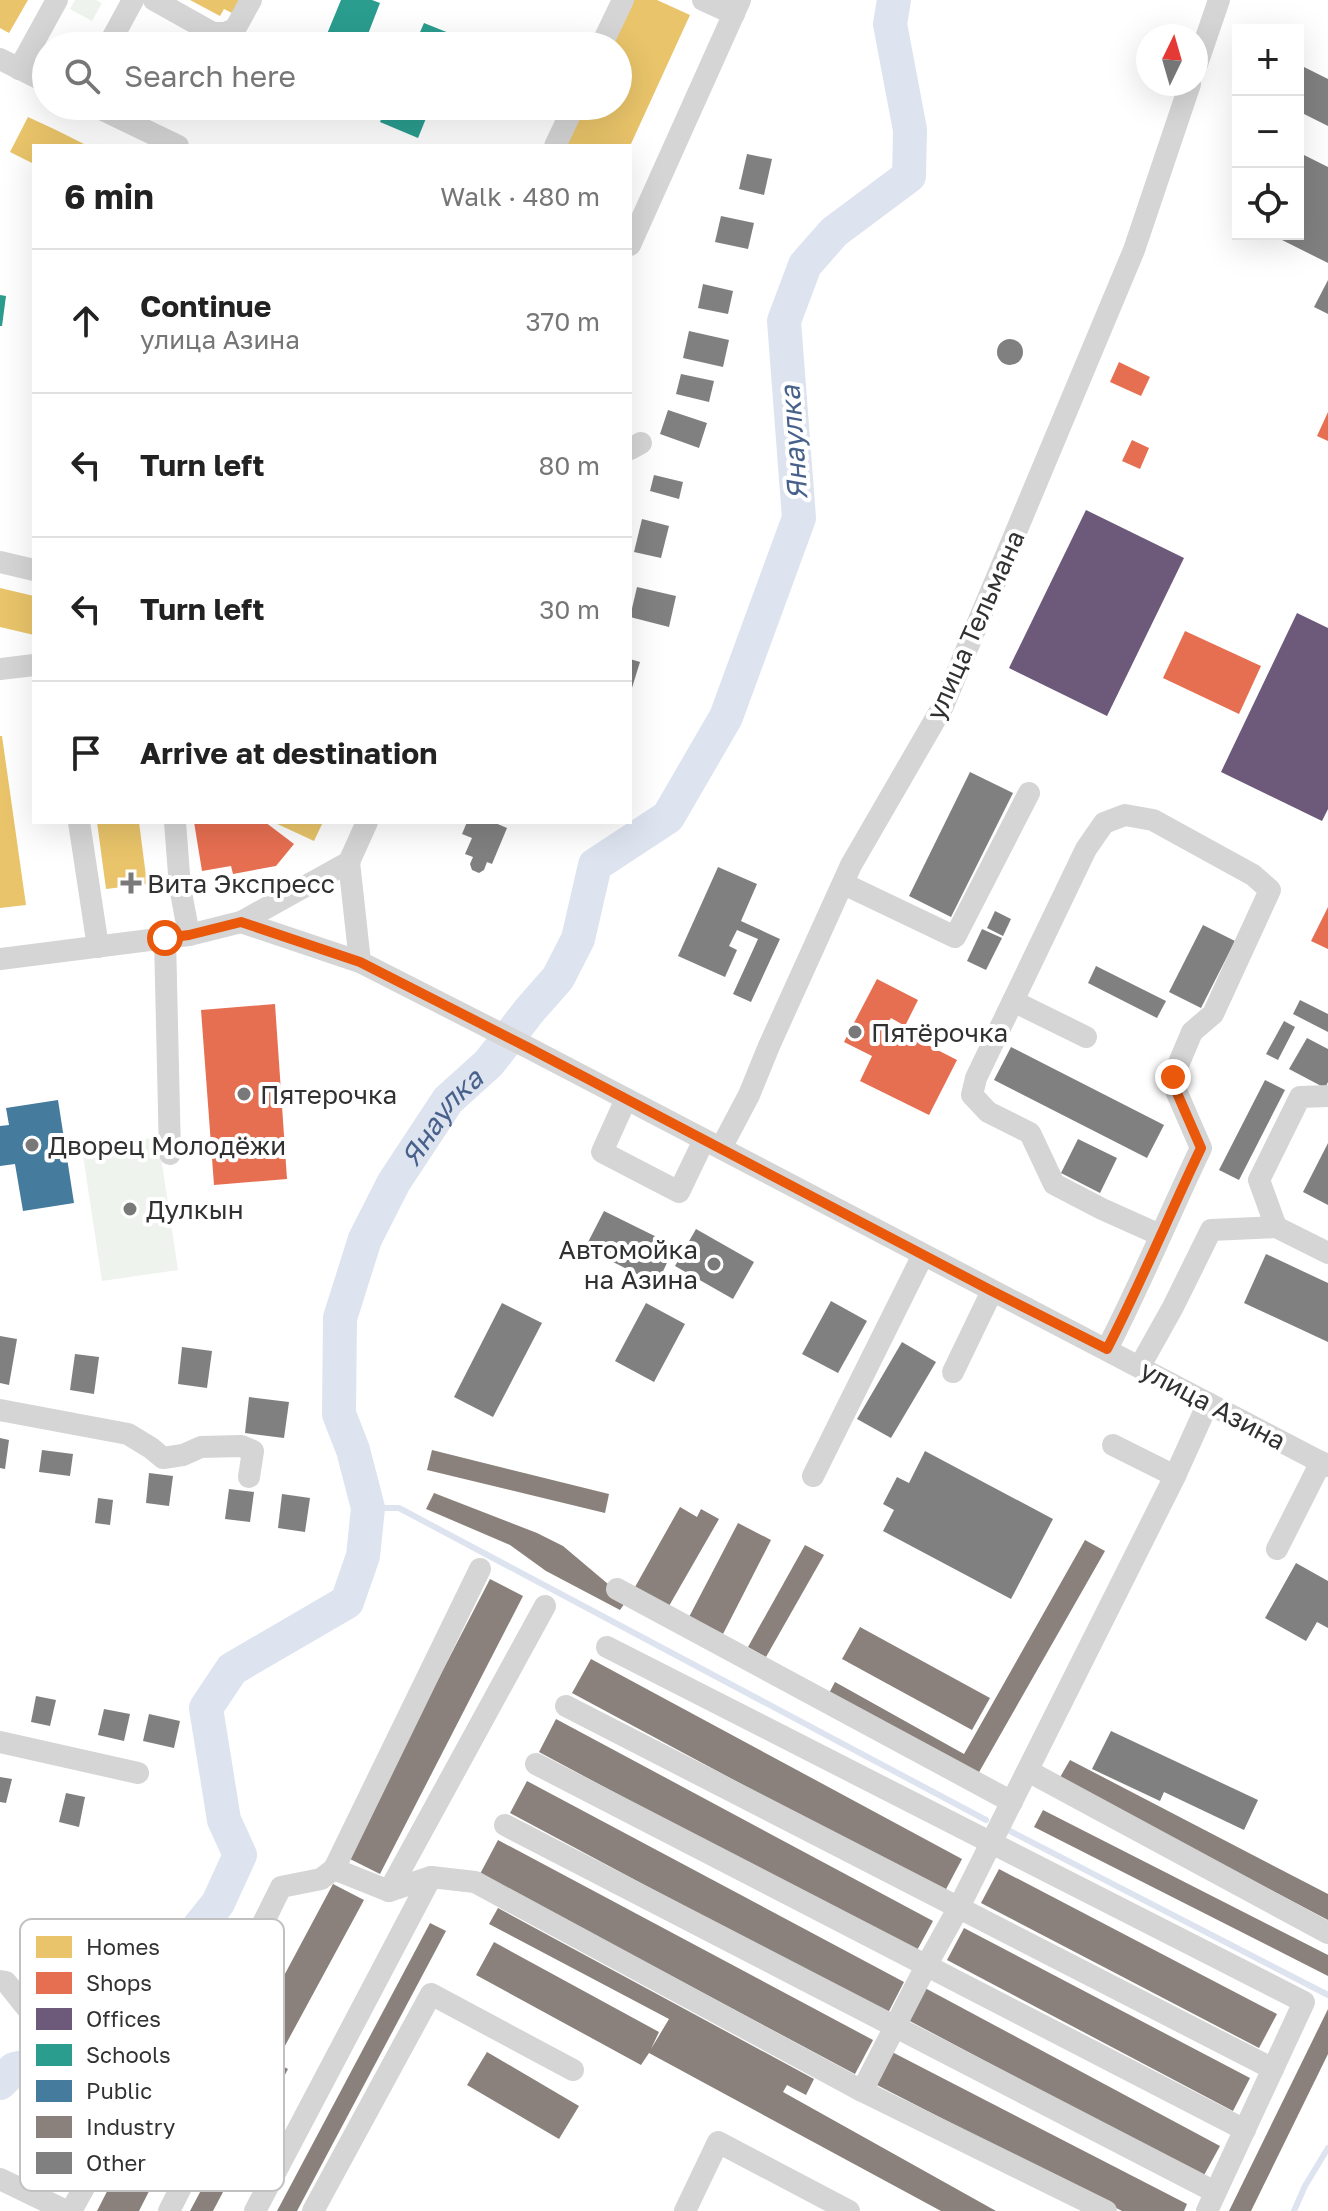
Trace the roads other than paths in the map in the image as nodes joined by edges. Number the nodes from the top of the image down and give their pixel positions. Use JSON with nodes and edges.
{"nodes":[{"id":1,"x":57,"y":0,"type":"edge"},
{"id":2,"x":133,"y":0,"type":"edge"},
{"id":3,"x":154,"y":0,"type":"edge"},
{"id":4,"x":251,"y":0,"type":"edge"},
{"id":5,"x":623,"y":0,"type":"edge"},
{"id":6,"x":703,"y":0,"type":"edge"},
{"id":7,"x":1219,"y":0,"type":"edge"},
{"id":8,"x":737,"y":7,"type":"edge"},
{"id":9,"x":34,"y":32,"type":"edge"},
{"id":10,"x":116,"y":32,"type":"edge"},
{"id":11,"x":211,"y":32,"type":"edge"},
{"id":12,"x":223,"y":32,"type":"edge"},
{"id":13,"x":608,"y":32,"type":"edge"},
{"id":14,"x":1208,"y":32,"type":"edge"},
{"id":15,"x":32,"y":34,"type":"edge"},
{"id":16,"x":10,"y":64,"type":"edge"},
{"id":17,"x":32,"y":75,"type":"edge"},
{"id":18,"x":1186,"y":96,"type":"edge"},
{"id":19,"x":124,"y":120,"type":"edge"},
{"id":20,"x":567,"y":120,"type":"edge"},
{"id":21,"x":174,"y":144,"type":"edge"},
{"id":22,"x":556,"y":144,"type":"edge"},
{"id":23,"x":632,"y":241,"type":"edge"},
{"id":24,"x":0,"y":562,"type":"edge"},
{"id":25,"x":32,"y":570,"type":"edge"},
{"id":26,"x":32,"y":665,"type":"edge"},
{"id":27,"x":0,"y":669,"type":"edge"},
{"id":28,"x":1029,"y":793,"type":"dead end"},
{"id":29,"x":79,"y":824,"type":"edge"},
{"id":30,"x":175,"y":824,"type":"edge"},
{"id":31,"x":366,"y":824,"type":"edge"},
{"id":32,"x":349,"y":862,"type":"junction"},
{"id":33,"x":844,"y":884,"type":"junction"},
{"id":34,"x":241,"y":922,"type":"junction"},
{"id":35,"x":189,"y":935,"type":"junction"},
{"id":36,"x":165,"y":938,"type":"junction"},
{"id":37,"x":98,"y":947,"type":"junction"},
{"id":38,"x":0,"y":959,"type":"edge"},
{"id":39,"x":360,"y":962,"type":"junction"},
{"id":40,"x":1013,"y":1001,"type":"junction"},
{"id":41,"x":1086,"y":1037,"type":"dead end"},
{"id":42,"x":1328,"y":1096,"type":"edge"},
{"id":43,"x":626,"y":1099,"type":"junction"},
{"id":44,"x":713,"y":1144,"type":"junction"},
{"id":45,"x":170,"y":1154,"type":"dead end"},
{"id":46,"x":1276,"y":1227,"type":"junction"},
{"id":47,"x":1160,"y":1235,"type":"junction"},
{"id":48,"x":1328,"y":1253,"type":"edge"},
{"id":49,"x":923,"y":1255,"type":"junction"},
{"id":50,"x":992,"y":1291,"type":"junction"},
{"id":51,"x":1107,"y":1349,"type":"junction"},
{"id":52,"x":1140,"y":1366,"type":"junction"},
{"id":53,"x":953,"y":1372,"type":"dead end"},
{"id":54,"x":1208,"y":1403,"type":"junction"},
{"id":55,"x":0,"y":1410,"type":"edge"},
{"id":56,"x":1113,"y":1445,"type":"dead end"},
{"id":57,"x":1324,"y":1464,"type":"edge"},
{"id":58,"x":813,"y":1476,"type":"dead end"},
{"id":59,"x":1175,"y":1476,"type":"junction"},
{"id":60,"x":249,"y":1477,"type":"dead end"},
{"id":61,"x":1277,"y":1549,"type":"dead end"},
{"id":62,"x":480,"y":1569,"type":"dead end"},
{"id":63,"x":617,"y":1589,"type":"dead end"},
{"id":64,"x":545,"y":1606,"type":"dead end"},
{"id":65,"x":607,"y":1647,"type":"dead end"},
{"id":66,"x":566,"y":1706,"type":"dead end"},
{"id":67,"x":0,"y":1742,"type":"edge"},
{"id":68,"x":536,"y":1764,"type":"dead end"},
{"id":69,"x":1028,"y":1771,"type":"junction"},
{"id":70,"x":138,"y":1773,"type":"dead end"},
{"id":71,"x":1012,"y":1802,"type":"junction"},
{"id":72,"x":505,"y":1825,"type":"dead end"},
{"id":73,"x":991,"y":1843,"type":"junction"},
{"id":74,"x":334,"y":1869,"type":"junction"},
{"id":75,"x":431,"y":1877,"type":"junction"},
{"id":76,"x":389,"y":1891,"type":"junction"},
{"id":77,"x":959,"y":1907,"type":"junction"},
{"id":78,"x":265,"y":1919,"type":"edge"},
{"id":79,"x":1328,"y":1933,"type":"edge"},
{"id":80,"x":926,"y":1966,"type":"junction"},
{"id":81,"x":0,"y":1981,"type":"edge"},
{"id":82,"x":20,"y":2000,"type":"edge"},
{"id":83,"x":894,"y":2027,"type":"junction"},
{"id":84,"x":1273,"y":2069,"type":"junction"},
{"id":85,"x":573,"y":2070,"type":"dead end"},
{"id":86,"x":862,"y":2091,"type":"junction"},
{"id":87,"x":1245,"y":2130,"type":"junction"},
{"id":88,"x":284,"y":2156,"type":"edge"},
{"id":89,"x":0,"y":2179,"type":"edge"},
{"id":90,"x":20,"y":2188,"type":"edge"},
{"id":91,"x":26,"y":2191,"type":"edge"},
{"id":92,"x":80,"y":2191,"type":"edge"},
{"id":93,"x":179,"y":2191,"type":"edge"},
{"id":94,"x":266,"y":2191,"type":"edge"},
{"id":95,"x":1211,"y":2202,"type":"edge"},
{"id":96,"x":68,"y":2211,"type":"edge"},
{"id":97,"x":169,"y":2211,"type":"edge"},
{"id":98,"x":255,"y":2211,"type":"edge"},
{"id":99,"x":313,"y":2211,"type":"edge"},
{"id":100,"x":685,"y":2211,"type":"edge"},
{"id":101,"x":849,"y":2211,"type":"edge"},
{"id":102,"x":1106,"y":2211,"type":"edge"}],
"edges":[{"from":1,"to":9,"type":"street"},
{"from":2,"to":10,"type":"street"},
{"from":3,"to":11,"type":"street"},
{"from":4,"to":12,"type":"street"},
{"from":5,"to":13,"type":"street"},
{"from":6,"to":8,"type":"street"},
{"from":7,"to":14,"type":"street"},
{"from":8,"to":23,"type":"street"},
{"from":15,"to":16,"type":"street"},
{"from":16,"to":17,"type":"street"},
{"from":18,"to":33,"type":"street","name":"улица Тельмана"},
{"from":19,"to":21,"type":"street"},
{"from":20,"to":22,"type":"street"},
{"from":24,"to":25,"type":"street"},
{"from":26,"to":27,"type":"street"},
{"from":28,"to":33,"type":"street"},
{"from":29,"to":37,"type":"street"},
{"from":30,"to":35,"type":"street"},
{"from":31,"to":32,"type":"street"},
{"from":32,"to":34,"type":"street"},
{"from":32,"to":39,"type":"street"},
{"from":33,"to":44,"type":"street","name":"улица Тельмана"},
{"from":34,"to":35,"type":"street"},
{"from":34,"to":39,"type":"street","name":"улица Азина"},
{"from":35,"to":36,"type":"street"},
{"from":36,"to":37,"type":"street"},
{"from":36,"to":45,"type":"street"},
{"from":37,"to":38,"type":"street"},
{"from":39,"to":43,"type":"street","name":"улица Азина"},
{"from":40,"to":41,"type":"street"},
{"from":40,"to":47,"type":"street"},
{"from":40,"to":47,"type":"street"},
{"from":42,"to":46,"type":"street"},
{"from":43,"to":44,"type":"street","name":"улица Азина"},
{"from":43,"to":44,"type":"street","name":"улица Тельмана"},
{"from":44,"to":49,"type":"street","name":"улица Азина"},
{"from":46,"to":48,"type":"street"},
{"from":46,"to":52,"type":"street"},
{"from":47,"to":51,"type":"street"},
{"from":49,"to":50,"type":"street","name":"улица Азина"},
{"from":49,"to":58,"type":"street"},
{"from":50,"to":51,"type":"street","name":"улица Азина"},
{"from":50,"to":53,"type":"street"},
{"from":51,"to":52,"type":"street","name":"улица Азина"},
{"from":52,"to":54,"type":"street","name":"улица Азина"},
{"from":54,"to":57,"type":"street","name":"улица Азина"},
{"from":54,"to":59,"type":"street"},
{"from":55,"to":60,"type":"street"},
{"from":56,"to":59,"type":"street"},
{"from":57,"to":61,"type":"street"},
{"from":59,"to":69,"type":"street"},
{"from":62,"to":74,"type":"street"},
{"from":63,"to":71,"type":"street"},
{"from":64,"to":76,"type":"street"},
{"from":65,"to":73,"type":"street"},
{"from":66,"to":77,"type":"street"},
{"from":67,"to":70,"type":"street"},
{"from":68,"to":80,"type":"street"},
{"from":69,"to":71,"type":"street"},
{"from":69,"to":79,"type":"street"},
{"from":71,"to":73,"type":"street"},
{"from":72,"to":83,"type":"street"},
{"from":73,"to":77,"type":"street"},
{"from":73,"to":84,"type":"street"},
{"from":74,"to":76,"type":"street"},
{"from":74,"to":78,"type":"street"},
{"from":75,"to":76,"type":"street"},
{"from":75,"to":86,"type":"street"},
{"from":75,"to":88,"type":"street"},
{"from":77,"to":80,"type":"street"},
{"from":77,"to":84,"type":"street"},
{"from":80,"to":83,"type":"street"},
{"from":80,"to":87,"type":"street"},
{"from":81,"to":82,"type":"street"},
{"from":83,"to":86,"type":"street"},
{"from":83,"to":95,"type":"street"},
{"from":84,"to":87,"type":"street"},
{"from":85,"to":99,"type":"street"},
{"from":86,"to":102,"type":"street"},
{"from":87,"to":95,"type":"street"},
{"from":89,"to":90,"type":"street"},
{"from":91,"to":96,"type":"street"},
{"from":92,"to":96,"type":"street"},
{"from":93,"to":97,"type":"street"},
{"from":94,"to":98,"type":"street"},
{"from":100,"to":101,"type":"street"}]}
